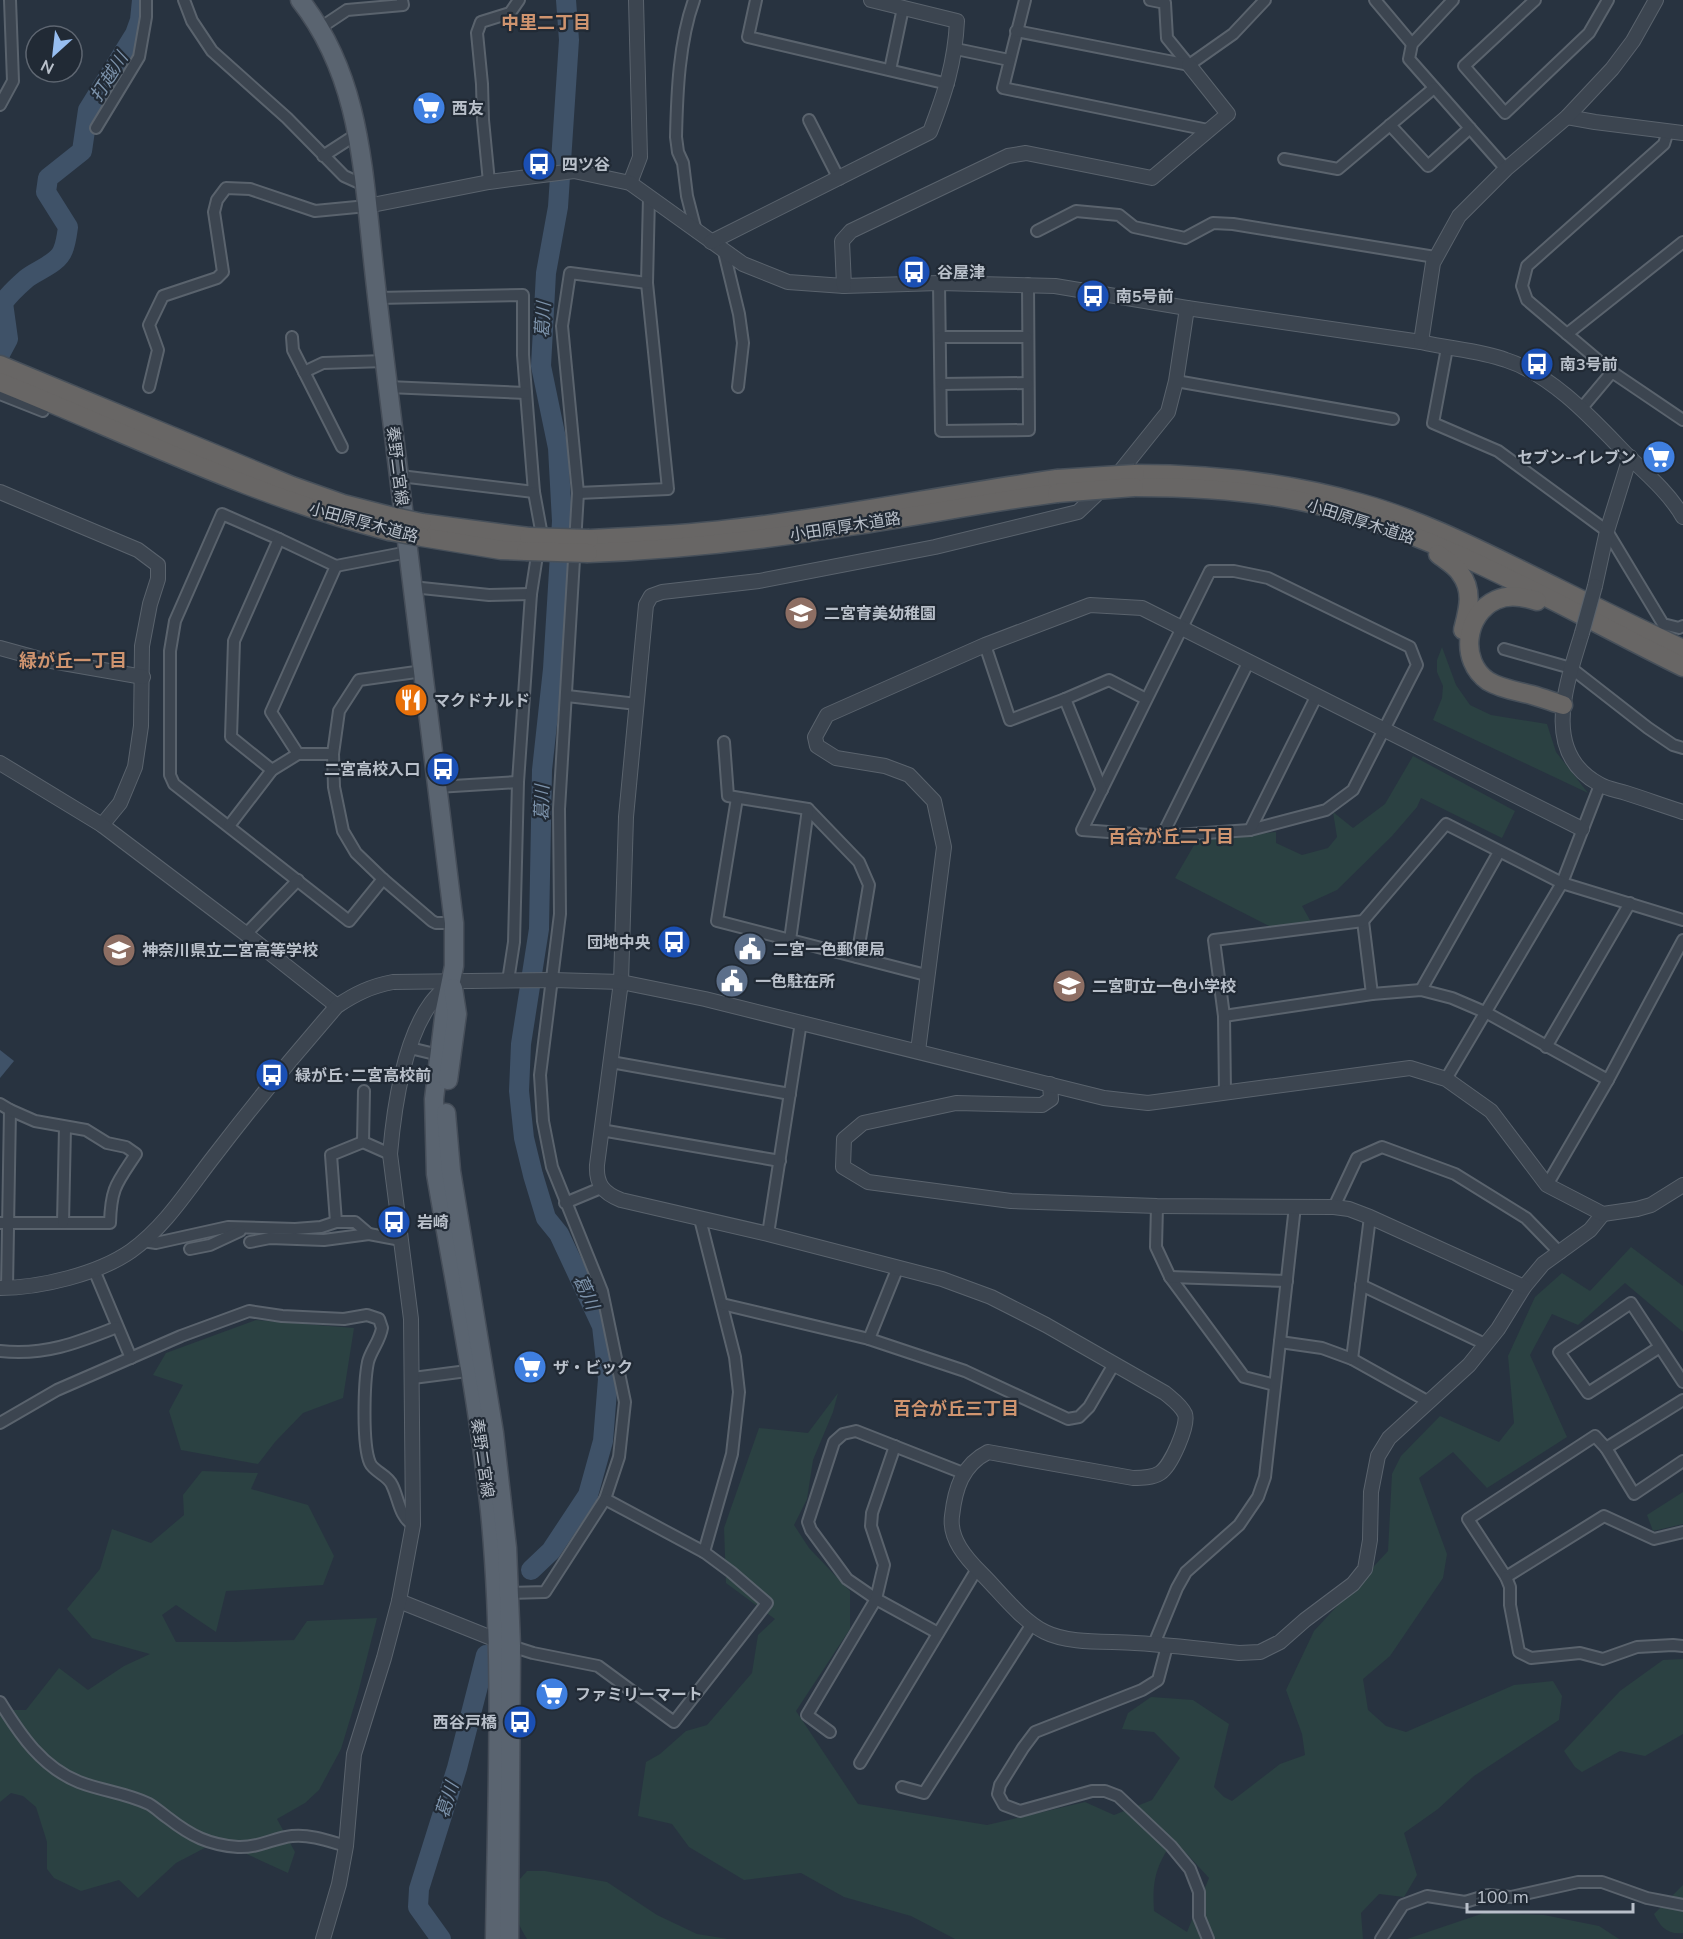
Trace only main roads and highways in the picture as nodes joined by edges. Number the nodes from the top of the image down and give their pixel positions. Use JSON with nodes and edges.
{"nodes":[{"id":1,"x":300,"y":0,"type":"edge"},
{"id":2,"x":0,"y":366,"type":"edge"},
{"id":3,"x":0,"y":382,"type":"edge"},
{"id":4,"x":48,"y":400,"type":"junction"},
{"id":5,"x":1134,"y":481,"type":"junction"},
{"id":6,"x":1424,"y":541,"type":"junction"},
{"id":7,"x":1573,"y":611,"type":"junction"},
{"id":8,"x":1683,"y":648,"type":"edge"},
{"id":9,"x":1683,"y":667,"type":"edge"},
{"id":10,"x":452,"y":981,"type":"junction"},
{"id":11,"x":477,"y":1370,"type":"junction"},
{"id":12,"x":503,"y":1644,"type":"junction"},
{"id":13,"x":495,"y":1939,"type":"edge"},
{"id":14,"x":509,"y":1939,"type":"edge"}],
"edges":[{"from":1,"to":10,"type":"main road","name":"秦野二宮線"},
{"from":2,"to":4,"type":"highway","name":"小田原厚木道路"},
{"from":3,"to":4,"type":"highway","name":"小田原厚木道路"},
{"from":4,"to":5,"type":"highway","name":"小田原厚木道路","bridge":true},
{"from":5,"to":6,"type":"highway","name":"小田原厚木道路"},
{"from":5,"to":8,"type":"highway","name":"小田原厚木道路"},
{"from":6,"to":7,"type":"highway","name":"小田原厚木道路"},
{"from":6,"to":7,"type":"highway"},
{"from":7,"to":9,"type":"highway","name":"小田原厚木道路"},
{"from":10,"to":11,"type":"main road","name":"秦野二宮線"},
{"from":10,"to":11,"type":"main road","name":"秦野二宮線"},
{"from":11,"to":12,"type":"main road","name":"秦野二宮線"},
{"from":11,"to":12,"type":"main road","name":"秦野二宮線"},
{"from":12,"to":13,"type":"main road","name":"秦野二宮線"},
{"from":12,"to":14,"type":"main road","name":"秦野二宮線"}]}
